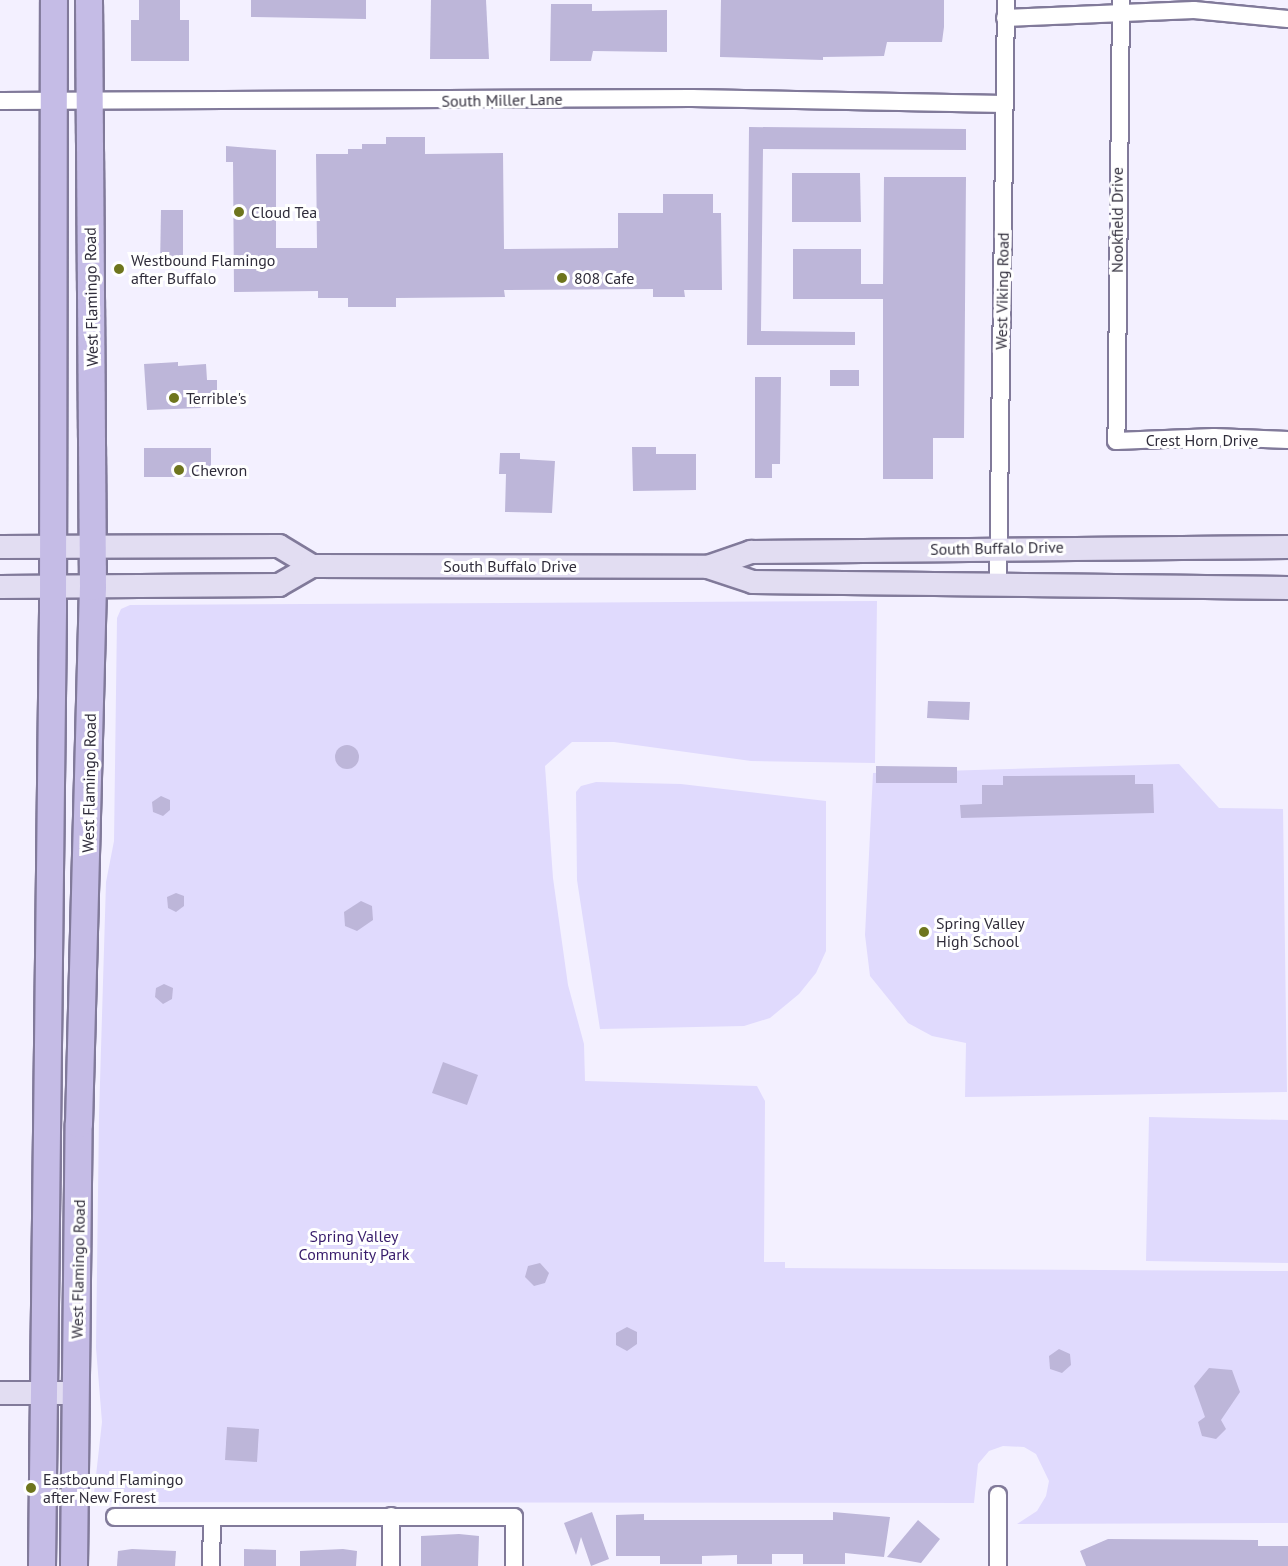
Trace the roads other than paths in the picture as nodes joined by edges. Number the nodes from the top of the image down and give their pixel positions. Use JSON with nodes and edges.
{"nodes":[{"id":1,"x":54,"y":0,"type":"edge"},
{"id":2,"x":89,"y":0,"type":"edge"},
{"id":3,"x":1006,"y":0,"type":"edge"},
{"id":4,"x":1121,"y":7,"type":"edge"},
{"id":5,"x":1005,"y":18,"type":"junction"},
{"id":6,"x":1288,"y":19,"type":"edge"},
{"id":7,"x":0,"y":100,"type":"edge"},
{"id":8,"x":53,"y":100,"type":"junction"},
{"id":9,"x":87,"y":100,"type":"junction"},
{"id":10,"x":1004,"y":104,"type":"junction"},
{"id":11,"x":1288,"y":440,"type":"edge"},
{"id":12,"x":1116,"y":441,"type":"joint"},
{"id":13,"x":0,"y":547,"type":"edge"},
{"id":14,"x":53,"y":547,"type":"junction"},
{"id":15,"x":93,"y":547,"type":"junction"},
{"id":16,"x":1288,"y":547,"type":"edge"},
{"id":17,"x":999,"y":548,"type":"junction"},
{"id":18,"x":312,"y":566,"type":"junction"},
{"id":19,"x":708,"y":567,"type":"junction"},
{"id":20,"x":998,"y":582,"type":"junction"},
{"id":21,"x":0,"y":586,"type":"edge"},
{"id":22,"x":53,"y":587,"type":"junction"},
{"id":23,"x":93,"y":587,"type":"junction"},
{"id":24,"x":1288,"y":588,"type":"edge"},
{"id":25,"x":0,"y":1393,"type":"edge"},
{"id":26,"x":44,"y":1393,"type":"junction"},
{"id":27,"x":76,"y":1393,"type":"junction"},
{"id":28,"x":999,"y":1495,"type":"dead end"},
{"id":29,"x":391,"y":1516,"type":"junction"},
{"id":30,"x":115,"y":1517,"type":"dead end"},
{"id":31,"x":212,"y":1517,"type":"junction"},
{"id":32,"x":42,"y":1566,"type":"edge"},
{"id":33,"x":74,"y":1566,"type":"edge"},
{"id":34,"x":211,"y":1566,"type":"edge"},
{"id":35,"x":392,"y":1566,"type":"edge"},
{"id":36,"x":514,"y":1566,"type":"edge"},
{"id":37,"x":998,"y":1566,"type":"edge"}],
"edges":[{"from":1,"to":8,"type":"main road","name":"West Flamingo Road"},
{"from":2,"to":9,"type":"main road","name":"West Flamingo Road"},
{"from":3,"to":5,"type":"street","name":"West Viking Road"},
{"from":4,"to":5,"type":"street"},
{"from":4,"to":6,"type":"street"},
{"from":4,"to":12,"type":"street","name":"Nookfield Drive"},
{"from":5,"to":10,"type":"street","name":"West Viking Road"},
{"from":7,"to":8,"type":"street","name":"South Miller Lane"},
{"from":8,"to":9,"type":"street","name":"South Miller Lane"},
{"from":8,"to":14,"type":"main road","name":"West Flamingo Road"},
{"from":9,"to":10,"type":"street","name":"South Miller Lane"},
{"from":9,"to":15,"type":"main road","name":"West Flamingo Road"},
{"from":10,"to":17,"type":"street","name":"West Viking Road"},
{"from":11,"to":12,"type":"street","name":"Crest Horn Drive"},
{"from":13,"to":14,"type":"main road"},
{"from":14,"to":15,"type":"main road"},
{"from":14,"to":22,"type":"main road","name":"West Flamingo Road"},
{"from":15,"to":18,"type":"main road"},
{"from":15,"to":23,"type":"main road","name":"West Flamingo Road"},
{"from":16,"to":17,"type":"main road","name":"South Buffalo Drive"},
{"from":17,"to":19,"type":"main road","name":"South Buffalo Drive"},
{"from":17,"to":20,"type":"street","name":"West Viking Road"},
{"from":18,"to":19,"type":"main road","name":"South Buffalo Drive"},
{"from":18,"to":23,"type":"main road"},
{"from":19,"to":20,"type":"main road","name":"South Buffalo Drive"},
{"from":20,"to":24,"type":"main road","name":"South Buffalo Drive"},
{"from":21,"to":22,"type":"main road"},
{"from":22,"to":23,"type":"main road"},
{"from":22,"to":26,"type":"main road","name":"West Flamingo Road"},
{"from":23,"to":27,"type":"main road","name":"West Flamingo Road"},
{"from":25,"to":26,"type":"main road"},
{"from":26,"to":27,"type":"main road"},
{"from":26,"to":32,"type":"main road","name":"West Flamingo Road"},
{"from":27,"to":33,"type":"main road","name":"West Flamingo Road"},
{"from":28,"to":37,"type":"street"},
{"from":29,"to":31,"type":"street"},
{"from":29,"to":35,"type":"street"},
{"from":29,"to":36,"type":"street"},
{"from":30,"to":31,"type":"street"},
{"from":31,"to":34,"type":"street"}]}
